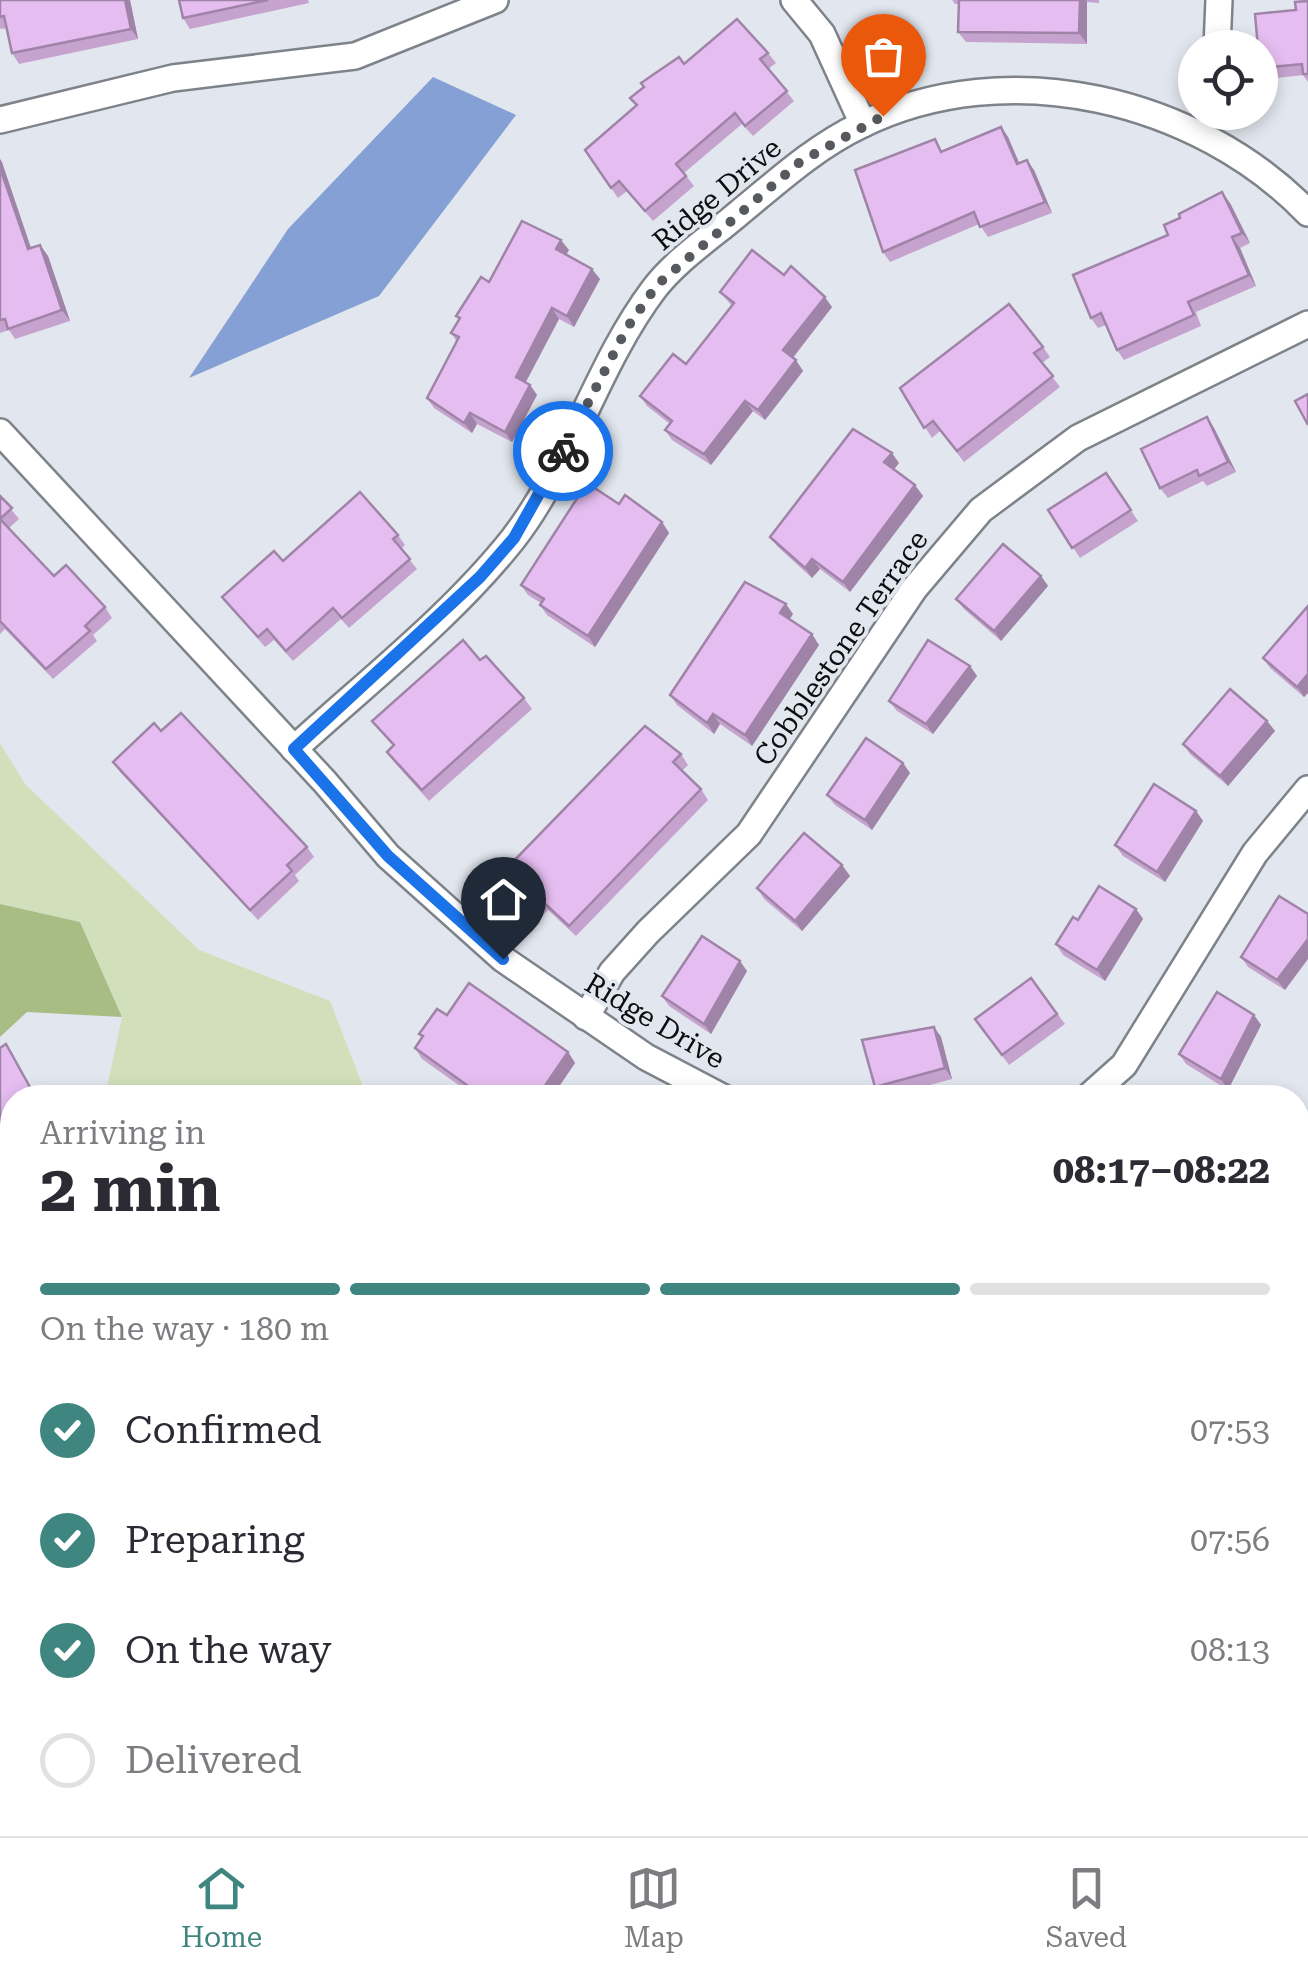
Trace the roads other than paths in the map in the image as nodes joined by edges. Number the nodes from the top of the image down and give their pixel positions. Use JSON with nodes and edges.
{"nodes":[{"id":1,"x":495,"y":0,"type":"edge"},
{"id":2,"x":794,"y":0,"type":"edge"},
{"id":3,"x":1219,"y":0,"type":"edge"},
{"id":4,"x":1218,"y":30,"type":"edge"},
{"id":5,"x":1178,"y":117,"type":"edge"},
{"id":6,"x":0,"y":120,"type":"edge"},
{"id":7,"x":863,"y":124,"type":"junction"},
{"id":8,"x":1206,"y":130,"type":"edge"},
{"id":9,"x":1308,"y":212,"type":"edge"},
{"id":10,"x":1308,"y":324,"type":"edge"},
{"id":11,"x":0,"y":432,"type":"edge"},
{"id":12,"x":294,"y":749,"type":"junction"},
{"id":13,"x":1308,"y":789,"type":"edge"},
{"id":14,"x":586,"y":1018,"type":"junction"},
{"id":15,"x":699,"y":1085,"type":"edge"},
{"id":16,"x":1101,"y":1085,"type":"edge"}],
"edges":[{"from":1,"to":6,"type":"street"},
{"from":2,"to":7,"type":"street"},
{"from":3,"to":4,"type":"street"},
{"from":5,"to":7,"type":"street","name":"Ridge Drive"},
{"from":7,"to":12,"type":"street","name":"Ridge Drive"},
{"from":8,"to":9,"type":"street","name":"Ridge Drive"},
{"from":10,"to":14,"type":"street","name":"Cobblestone Terrace"},
{"from":11,"to":12,"type":"street","name":"Ridge Drive"},
{"from":12,"to":14,"type":"street","name":"Ridge Drive"},
{"from":13,"to":16,"type":"street"},
{"from":14,"to":15,"type":"street","name":"Ridge Drive"}]}
